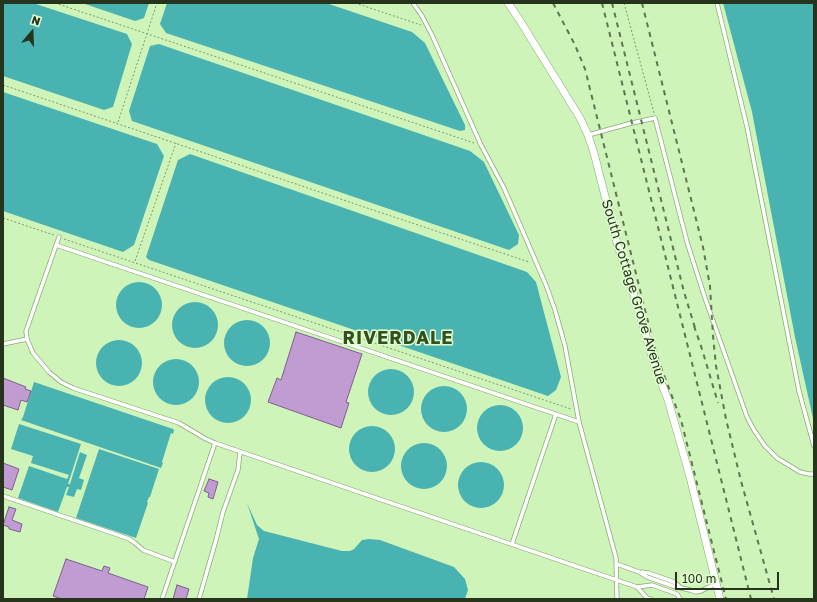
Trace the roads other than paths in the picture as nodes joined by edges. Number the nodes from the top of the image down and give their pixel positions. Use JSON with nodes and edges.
{"nodes":[{"id":1,"x":413,"y":3,"type":"edge"},
{"id":2,"x":508,"y":3,"type":"edge"},
{"id":3,"x":717,"y":3,"type":"edge"},
{"id":4,"x":588,"y":135,"type":"junction"},
{"id":5,"x":59,"y":237,"type":"road end"},
{"id":6,"x":56,"y":245,"type":"junction"},
{"id":7,"x":27,"y":339,"type":"junction"},
{"id":8,"x":3,"y":344,"type":"edge"},
{"id":9,"x":556,"y":414,"type":"junction"},
{"id":10,"x":579,"y":422,"type":"junction"},
{"id":11,"x":215,"y":443,"type":"junction"},
{"id":12,"x":814,"y":446,"type":"edge"},
{"id":13,"x":240,"y":452,"type":"junction"},
{"id":14,"x":814,"y":474,"type":"edge"},
{"id":15,"x":3,"y":496,"type":"edge"},
{"id":16,"x":512,"y":544,"type":"junction"},
{"id":17,"x":175,"y":562,"type":"junction"},
{"id":18,"x":617,"y":564,"type":"junction"},
{"id":19,"x":617,"y":580,"type":"junction"},
{"id":20,"x":716,"y":584,"type":"junction"},
{"id":21,"x":637,"y":587,"type":"junction"},
{"id":22,"x":162,"y":599,"type":"edge"},
{"id":23,"x":199,"y":599,"type":"edge"},
{"id":24,"x":617,"y":599,"type":"edge"},
{"id":25,"x":651,"y":599,"type":"edge"},
{"id":26,"x":680,"y":599,"type":"edge"},
{"id":27,"x":720,"y":599,"type":"edge"}],
"edges":[{"from":1,"to":10,"type":"lane"},
{"from":2,"to":4,"type":"street","name":"South Cottage Grove Avenue"},
{"from":3,"to":12,"type":"lane"},
{"from":4,"to":14,"type":"lane"},
{"from":4,"to":20,"type":"street","name":"South Cottage Grove Avenue"},
{"from":5,"to":6,"type":"lane"},
{"from":6,"to":7,"type":"lane"},
{"from":6,"to":9,"type":"lane"},
{"from":7,"to":8,"type":"lane"},
{"from":7,"to":11,"type":"lane"},
{"from":9,"to":10,"type":"lane"},
{"from":9,"to":16,"type":"lane"},
{"from":10,"to":18,"type":"lane"},
{"from":11,"to":13,"type":"lane"},
{"from":11,"to":17,"type":"lane"},
{"from":13,"to":16,"type":"lane"},
{"from":13,"to":23,"type":"lane"},
{"from":15,"to":17,"type":"lane"},
{"from":16,"to":19,"type":"lane"},
{"from":17,"to":22,"type":"lane"},
{"from":18,"to":19,"type":"lane"},
{"from":18,"to":20,"type":"lane"},
{"from":19,"to":21,"type":"lane"},
{"from":19,"to":24,"type":"lane"},
{"from":20,"to":27,"type":"street","name":"South Cottage Grove Avenue"},
{"from":21,"to":25,"type":"lane"},
{"from":21,"to":26,"type":"lane"}]}
